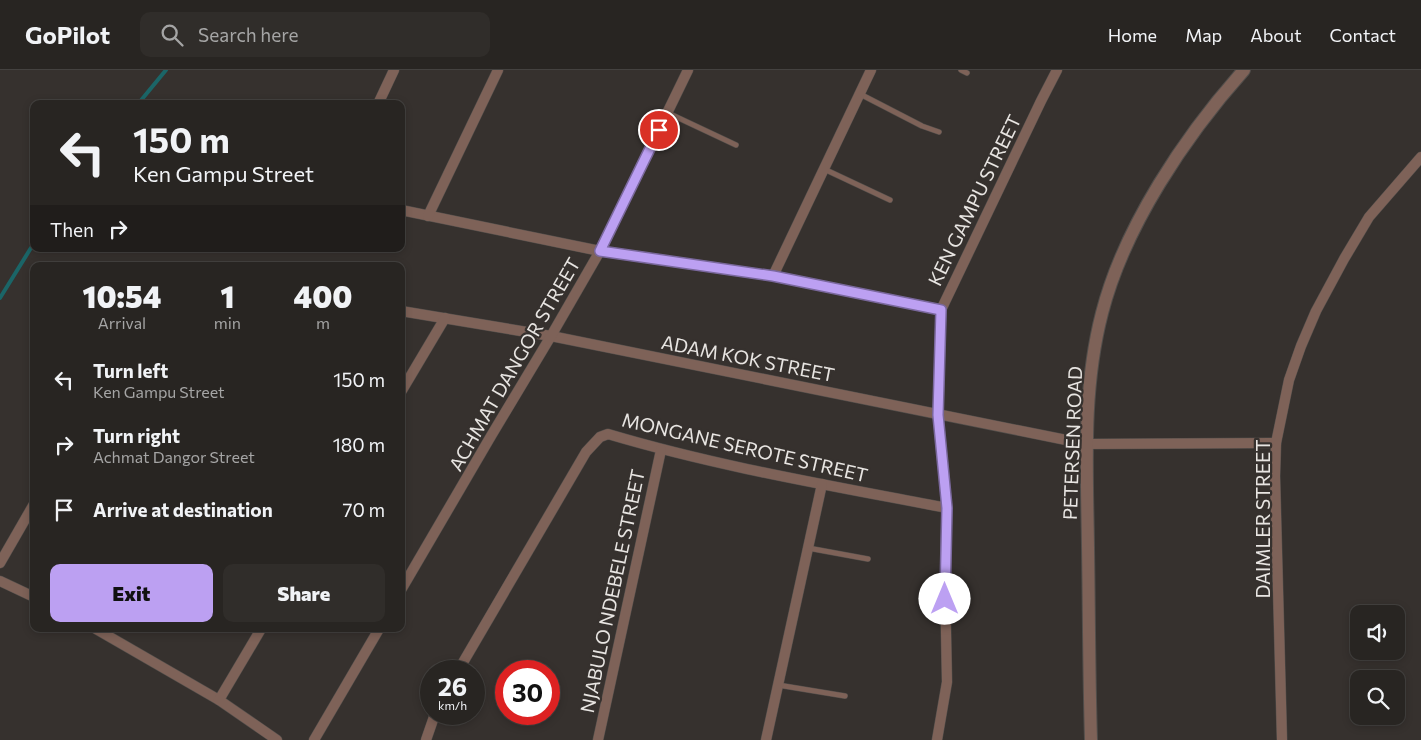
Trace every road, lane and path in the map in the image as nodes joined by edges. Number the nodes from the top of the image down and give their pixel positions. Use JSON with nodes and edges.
{"nodes":[{"id":1,"x":394,"y":70,"type":"edge"},
{"id":2,"x":498,"y":70,"type":"edge"},
{"id":3,"x":688,"y":70,"type":"edge"},
{"id":4,"x":871,"y":70,"type":"edge"},
{"id":5,"x":960,"y":70,"type":"edge"},
{"id":6,"x":1058,"y":70,"type":"edge"},
{"id":7,"x":1244,"y":70,"type":"edge"},
{"id":8,"x":967,"y":73,"type":"dead end"},
{"id":9,"x":859,"y":94,"type":"junction"},
{"id":10,"x":380,"y":100,"type":"edge"},
{"id":11,"x":667,"y":112,"type":"junction"},
{"id":12,"x":939,"y":132,"type":"dead end"},
{"id":13,"x":736,"y":145,"type":"dead end"},
{"id":14,"x":1421,"y":157,"type":"edge"},
{"id":15,"x":824,"y":168,"type":"junction"},
{"id":16,"x":890,"y":200,"type":"dead end"},
{"id":17,"x":405,"y":211,"type":"edge"},
{"id":18,"x":428,"y":216,"type":"junction"},
{"id":19,"x":600,"y":251,"type":"junction"},
{"id":20,"x":773,"y":276,"type":"junction"},
{"id":21,"x":941,"y":310,"type":"junction"},
{"id":22,"x":405,"y":312,"type":"edge"},
{"id":23,"x":445,"y":318,"type":"junction"},
{"id":24,"x":551,"y":336,"type":"junction"},
{"id":25,"x":405,"y":385,"type":"edge"},
{"id":26,"x":938,"y":415,"type":"junction"},
{"id":27,"x":1086,"y":444,"type":"junction"},
{"id":28,"x":1276,"y":444,"type":"junction"},
{"id":29,"x":661,"y":450,"type":"junction"},
{"id":30,"x":822,"y":484,"type":"junction"},
{"id":31,"x":947,"y":508,"type":"junction"},
{"id":32,"x":30,"y":511,"type":"edge"},
{"id":33,"x":808,"y":548,"type":"junction"},
{"id":34,"x":868,"y":559,"type":"dead end"},
{"id":35,"x":0,"y":563,"type":"edge"},
{"id":36,"x":0,"y":582,"type":"edge"},
{"id":37,"x":405,"y":583,"type":"edge"},
{"id":38,"x":30,"y":595,"type":"edge"},
{"id":39,"x":101,"y":632,"type":"edge"},
{"id":40,"x":259,"y":632,"type":"edge"},
{"id":41,"x":377,"y":632,"type":"edge"},
{"id":42,"x":464,"y":660,"type":"edge"},
{"id":43,"x":778,"y":685,"type":"junction"},
{"id":44,"x":845,"y":696,"type":"dead end"},
{"id":45,"x":219,"y":700,"type":"junction"},
{"id":46,"x":431,"y":725,"type":"edge"},
{"id":47,"x":277,"y":740,"type":"edge"},
{"id":48,"x":314,"y":740,"type":"edge"},
{"id":49,"x":426,"y":740,"type":"edge"},
{"id":50,"x":598,"y":740,"type":"edge"},
{"id":51,"x":766,"y":740,"type":"edge"},
{"id":52,"x":937,"y":740,"type":"edge"},
{"id":53,"x":1092,"y":740,"type":"edge"},
{"id":54,"x":1282,"y":740,"type":"edge"}],
"edges":[{"from":1,"to":10,"type":"street"},
{"from":2,"to":18,"type":"street"},
{"from":3,"to":11,"type":"street","name":"ACHMAT DANGOR STREET"},
{"from":4,"to":9,"type":"street"},
{"from":5,"to":8,"type":"lane"},
{"from":6,"to":21,"type":"street","name":"KEN GAMPU STREET"},
{"from":7,"to":27,"type":"street","name":"PETERSEN ROAD"},
{"from":9,"to":12,"type":"lane"},
{"from":9,"to":15,"type":"street"},
{"from":11,"to":13,"type":"lane"},
{"from":11,"to":19,"type":"street","name":"ACHMAT DANGOR STREET"},
{"from":14,"to":28,"type":"street","name":"DAIMLER STREET"},
{"from":15,"to":16,"type":"lane"},
{"from":15,"to":20,"type":"street"},
{"from":17,"to":18,"type":"street","name":"KEN GAMPU STREET"},
{"from":18,"to":19,"type":"street","name":"KEN GAMPU STREET"},
{"from":19,"to":20,"type":"street","name":"KEN GAMPU STREET"},
{"from":19,"to":24,"type":"street","name":"ACHMAT DANGOR STREET"},
{"from":20,"to":21,"type":"street","name":"KEN GAMPU STREET"},
{"from":21,"to":26,"type":"street"},
{"from":22,"to":23,"type":"street","name":"ADAM KOK STREET"},
{"from":23,"to":24,"type":"street","name":"ADAM KOK STREET"},
{"from":23,"to":25,"type":"street"},
{"from":24,"to":26,"type":"street","name":"ADAM KOK STREET"},
{"from":24,"to":37,"type":"street","name":"ACHMAT DANGOR STREET"},
{"from":26,"to":27,"type":"street","name":"ADAM KOK STREET"},
{"from":26,"to":31,"type":"street"},
{"from":27,"to":28,"type":"street","name":"ADAM KOK STREET"},
{"from":27,"to":53,"type":"street","name":"PETERSEN ROAD"},
{"from":28,"to":54,"type":"street","name":"DAIMLER STREET"},
{"from":29,"to":30,"type":"street","name":"MONGANE SEROTE STREET"},
{"from":29,"to":42,"type":"street","name":"MONGANE SEROTE STREET"},
{"from":29,"to":50,"type":"street","name":"NJABULO NDEBELE STREET"},
{"from":30,"to":31,"type":"street","name":"MONGANE SEROTE STREET"},
{"from":30,"to":33,"type":"street"},
{"from":31,"to":52,"type":"street"},
{"from":32,"to":35,"type":"street"},
{"from":33,"to":34,"type":"lane"},
{"from":33,"to":43,"type":"street"},
{"from":36,"to":38,"type":"street"},
{"from":39,"to":45,"type":"street"},
{"from":40,"to":45,"type":"street"},
{"from":41,"to":48,"type":"street"},
{"from":43,"to":44,"type":"lane"},
{"from":43,"to":51,"type":"street"},
{"from":45,"to":47,"type":"street"},
{"from":46,"to":49,"type":"street"}]}
